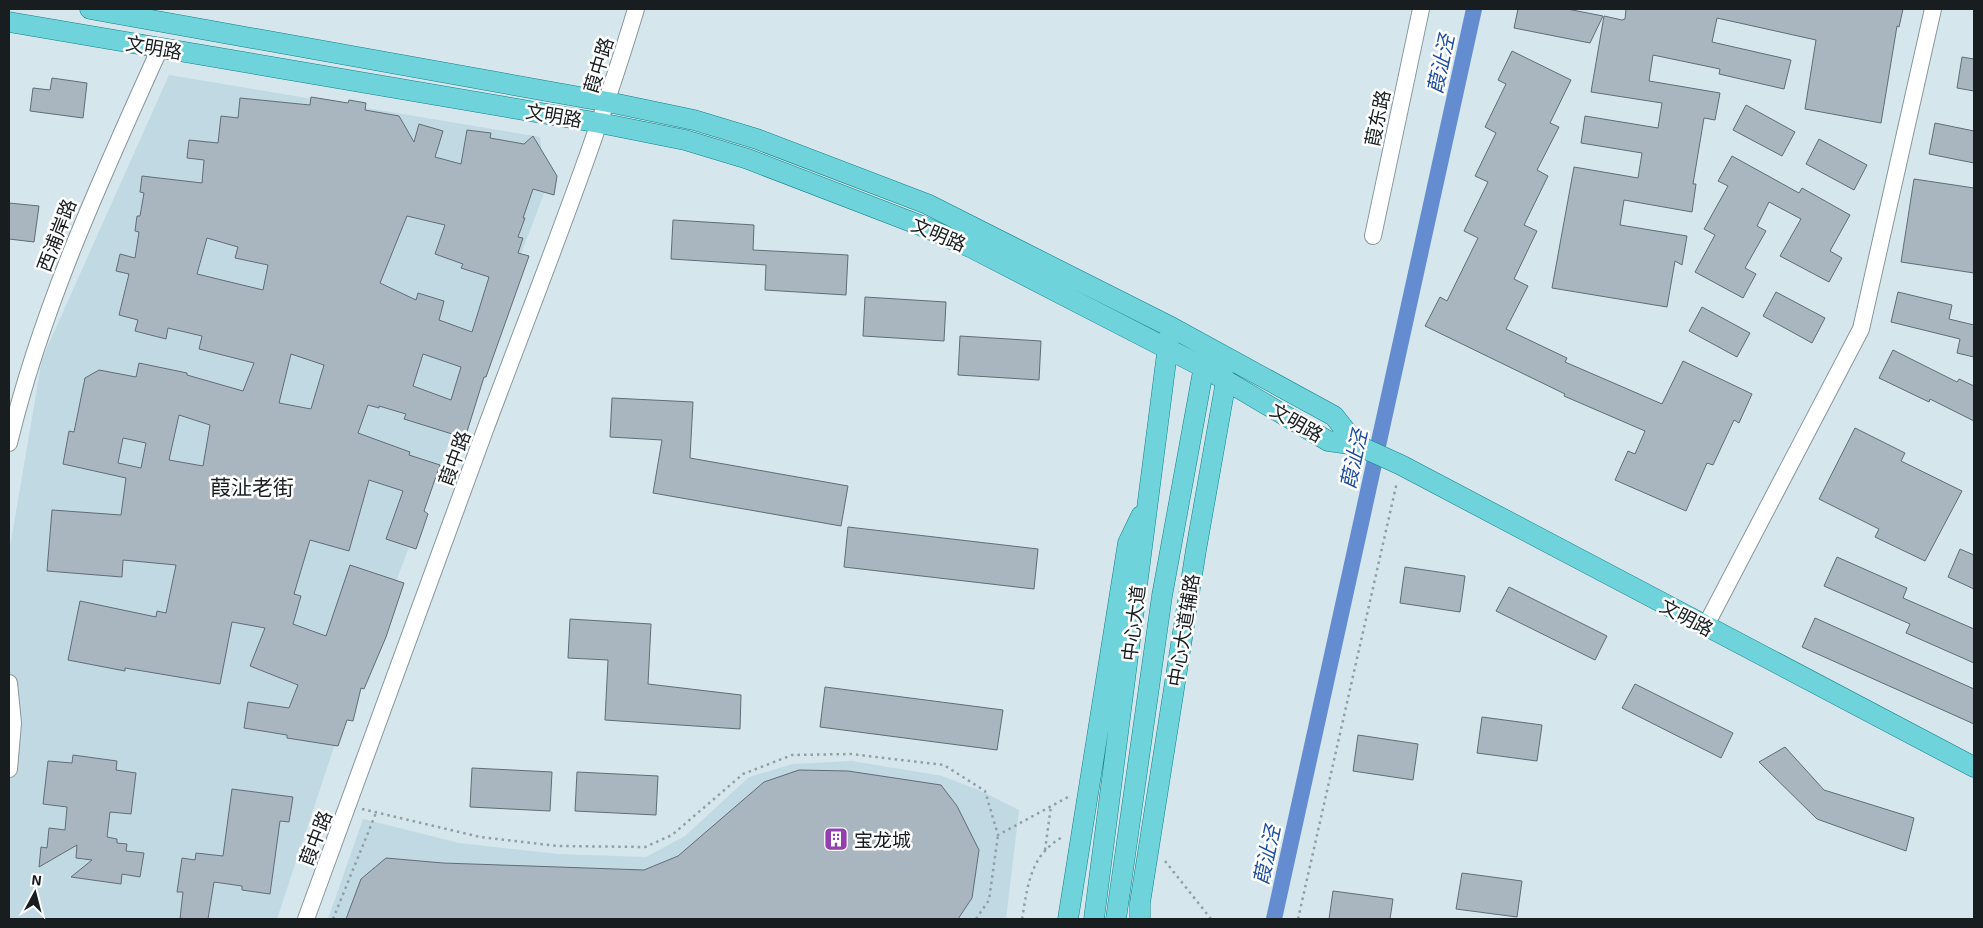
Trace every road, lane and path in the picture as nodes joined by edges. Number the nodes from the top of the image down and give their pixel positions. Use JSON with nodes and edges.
{"nodes":[{"id":1,"x":90,"y":9,"type":"edge"},
{"id":2,"x":636,"y":9,"type":"edge"},
{"id":3,"x":1421,"y":9,"type":"edge"},
{"id":4,"x":1933,"y":9,"type":"edge"},
{"id":5,"x":9,"y":22,"type":"edge"},
{"id":6,"x":160,"y":48,"type":"junction"},
{"id":7,"x":608,"y":102,"type":"junction"},
{"id":8,"x":600,"y":123,"type":"junction"},
{"id":9,"x":1373,"y":236,"type":"dead end"},
{"id":10,"x":1171,"y":327,"type":"junction"},
{"id":11,"x":1208,"y":346,"type":"junction"},
{"id":12,"x":1167,"y":349,"type":"junction"},
{"id":13,"x":1203,"y":367,"type":"junction"},
{"id":14,"x":1226,"y":380,"type":"junction"},
{"id":15,"x":9,"y":443,"type":"edge"},
{"id":16,"x":1357,"y":444,"type":"junction"},
{"id":17,"x":1400,"y":465,"type":"junction"},
{"id":18,"x":1149,"y":499,"type":"junction"},
{"id":19,"x":1705,"y":627,"type":"junction"},
{"id":20,"x":9,"y":683,"type":"edge"},
{"id":21,"x":11,"y":722,"type":"edge"},
{"id":22,"x":1974,"y":767,"type":"edge"},
{"id":23,"x":9,"y":769,"type":"edge"},
{"id":24,"x":1090,"y":785,"type":"junction"},
{"id":25,"x":348,"y":806,"type":"junction"},
{"id":26,"x":1051,"y":806,"type":"junction"},
{"id":27,"x":376,"y":813,"type":"junction"},
{"id":28,"x":1083,"y":826,"type":"junction"},
{"id":29,"x":998,"y":835,"type":"junction"},
{"id":30,"x":1149,"y":847,"type":"junction"},
{"id":31,"x":1045,"y":850,"type":"junction"},
{"id":32,"x":306,"y":919,"type":"edge"},
{"id":33,"x":333,"y":919,"type":"edge"},
{"id":34,"x":976,"y":919,"type":"edge"},
{"id":35,"x":1022,"y":919,"type":"edge"},
{"id":36,"x":1068,"y":919,"type":"edge"},
{"id":37,"x":1094,"y":919,"type":"edge"},
{"id":38,"x":1116,"y":919,"type":"edge"},
{"id":39,"x":1140,"y":919,"type":"edge"},
{"id":40,"x":1211,"y":919,"type":"edge"},
{"id":41,"x":1298,"y":919,"type":"edge"}],
"edges":[{"from":1,"to":7,"type":"main road","name":"文明路"},
{"from":2,"to":7,"type":"street","name":"葭中路"},
{"from":3,"to":9,"type":"street","name":"葭东路"},
{"from":4,"to":19,"type":"street"},
{"from":5,"to":6,"type":"main road","name":"文明路"},
{"from":6,"to":8,"type":"main road","name":"文明路"},
{"from":6,"to":15,"type":"street","name":"西浦岸路"},
{"from":7,"to":8,"type":"street","name":"葭中路"},
{"from":7,"to":10,"type":"main road","name":"文明路"},
{"from":8,"to":12,"type":"main road","name":"文明路"},
{"from":8,"to":25,"type":"street","name":"葭中路"},
{"from":10,"to":11,"type":"main road","name":"文明路"},
{"from":10,"to":12,"type":"main road","name":"中心大道"},
{"from":11,"to":13,"type":"main road","name":"中心大道"},
{"from":11,"to":14,"type":"main road"},
{"from":11,"to":16,"type":"main road","name":"文明路"},
{"from":12,"to":13,"type":"main road","name":"文明路"},
{"from":12,"to":18,"type":"main road","name":"中心大道"},
{"from":13,"to":14,"type":"main road","name":"文明路"},
{"from":13,"to":38,"type":"main road","name":"中心大道"},
{"from":14,"to":16,"type":"main road","name":"文明路"},
{"from":14,"to":30,"type":"main road","name":"中心大道辅路"},
{"from":16,"to":17,"type":"main road","name":"文明路"},
{"from":17,"to":19,"type":"main road","name":"文明路"},
{"from":17,"to":41,"type":"path"},
{"from":18,"to":24,"type":"main road"},
{"from":18,"to":37,"type":"main road","name":"中心大道"},
{"from":19,"to":22,"type":"main road","name":"文明路"},
{"from":20,"to":21,"type":"street"},
{"from":21,"to":23,"type":"street"},
{"from":24,"to":26,"type":"path"},
{"from":24,"to":28,"type":"main road"},
{"from":25,"to":27,"type":"path"},
{"from":25,"to":32,"type":"street","name":"葭中路"},
{"from":26,"to":29,"type":"path"},
{"from":26,"to":31,"type":"path"},
{"from":27,"to":29,"type":"path"},
{"from":27,"to":33,"type":"path"},
{"from":28,"to":31,"type":"path"},
{"from":28,"to":36,"type":"main road"},
{"from":29,"to":34,"type":"path"},
{"from":30,"to":39,"type":"main road","name":"中心大道辅路"},
{"from":30,"to":40,"type":"path"},
{"from":31,"to":35,"type":"path"}]}
